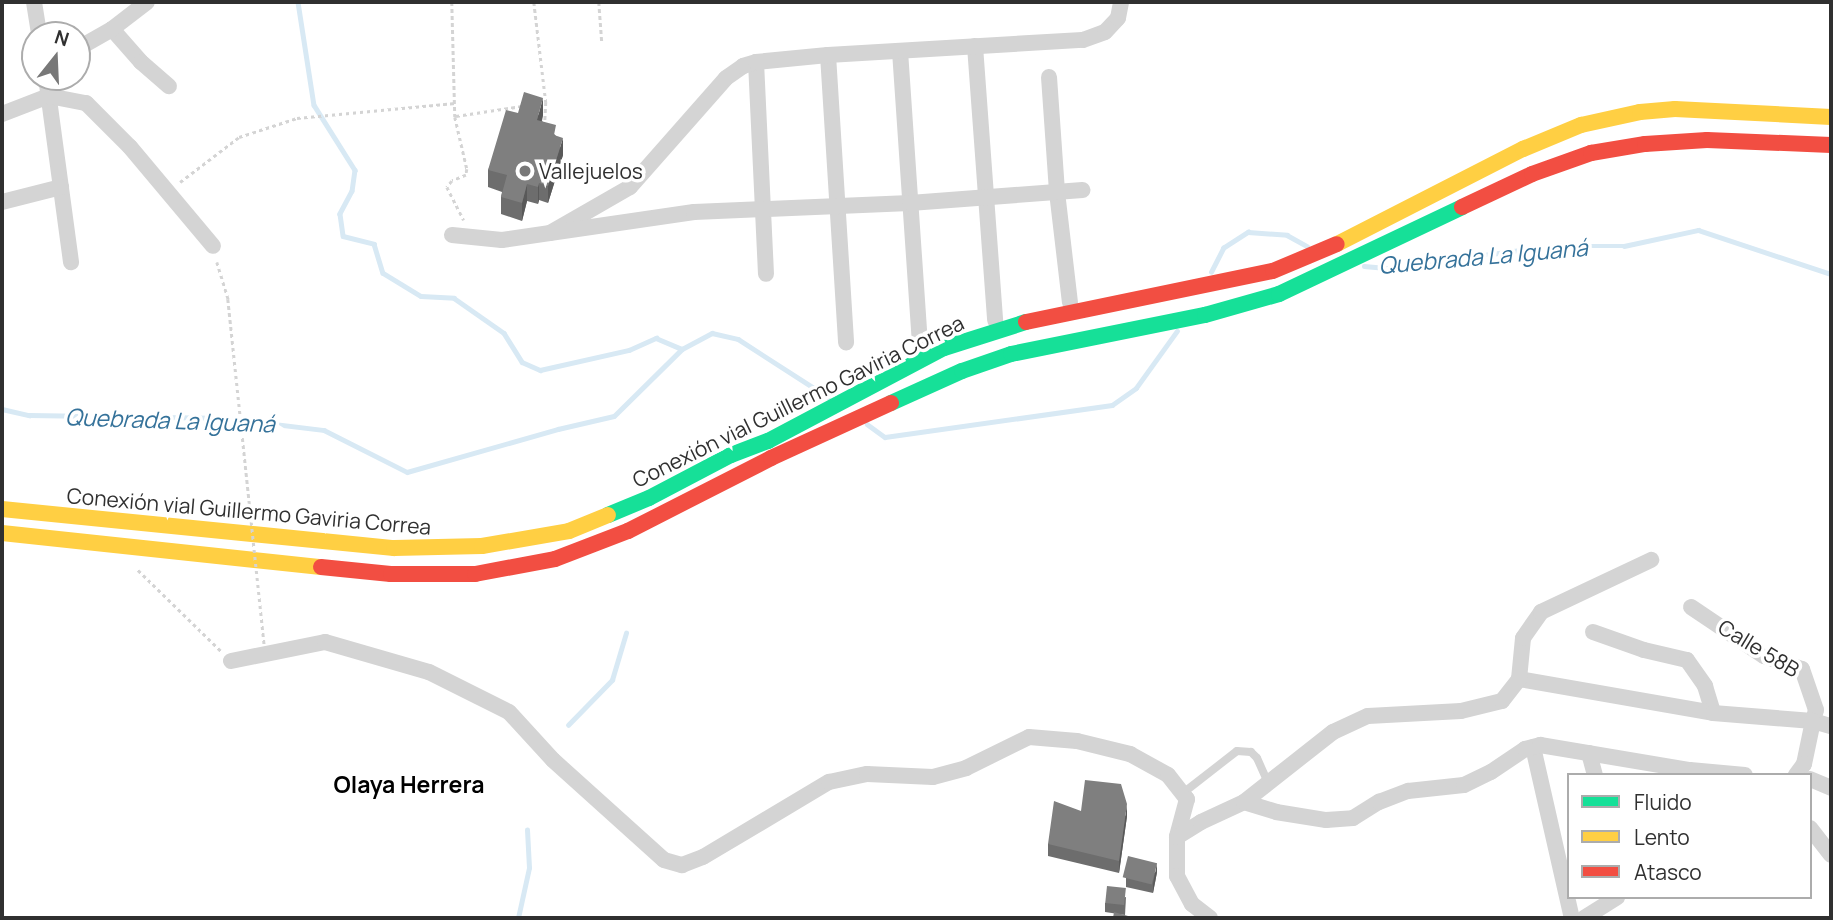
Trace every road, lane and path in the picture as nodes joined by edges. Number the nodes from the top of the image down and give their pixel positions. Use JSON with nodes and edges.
{"nodes":[{"id":1,"x":34,"y":2,"type":"edge"},
{"id":2,"x":147,"y":2,"type":"edge"},
{"id":3,"x":452,"y":2,"type":"edge"},
{"id":4,"x":534,"y":2,"type":"edge"},
{"id":5,"x":599,"y":2,"type":"edge"},
{"id":6,"x":1121,"y":2,"type":"edge"},
{"id":7,"x":37,"y":21,"type":"edge"},
{"id":8,"x":113,"y":29,"type":"junction"},
{"id":9,"x":91,"y":41,"type":"edge"},
{"id":10,"x":602,"y":43,"type":"dead end"},
{"id":11,"x":975,"y":46,"type":"junction"},
{"id":12,"x":900,"y":51,"type":"junction"},
{"id":13,"x":828,"y":55,"type":"junction"},
{"id":14,"x":756,"y":62,"type":"junction"},
{"id":15,"x":1049,"y":77,"type":"dead end"},
{"id":16,"x":169,"y":86,"type":"dead end"},
{"id":17,"x":48,"y":91,"type":"edge"},
{"id":18,"x":49,"y":96,"type":"junction"},
{"id":19,"x":546,"y":102,"type":"junction"},
{"id":20,"x":455,"y":103,"type":"junction"},
{"id":21,"x":536,"y":104,"type":"edge"},
{"id":22,"x":526,"y":106,"type":"edge"},
{"id":23,"x":516,"y":107,"type":"junction"},
{"id":24,"x":2,"y":114,"type":"edge"},
{"id":25,"x":455,"y":117,"type":"junction"},
{"id":26,"x":1831,"y":117,"type":"edge"},
{"id":27,"x":514,"y":118,"type":"edge"},
{"id":28,"x":545,"y":127,"type":"edge"},
{"id":29,"x":1831,"y":145,"type":"edge"},
{"id":30,"x":61,"y":187,"type":"junction"},
{"id":31,"x":1083,"y":190,"type":"dead end"},
{"id":32,"x":1057,"y":192,"type":"junction"},
{"id":33,"x":166,"y":193,"type":"junction"},
{"id":34,"x":984,"y":198,"type":"junction"},
{"id":35,"x":2,"y":202,"type":"edge"},
{"id":36,"x":910,"y":202,"type":"junction"},
{"id":37,"x":836,"y":206,"type":"junction"},
{"id":38,"x":762,"y":210,"type":"junction"},
{"id":39,"x":550,"y":233,"type":"junction"},
{"id":40,"x":452,"y":235,"type":"dead end"},
{"id":41,"x":475,"y":239,"type":"junction"},
{"id":42,"x":213,"y":246,"type":"joint"},
{"id":43,"x":71,"y":262,"type":"dead end"},
{"id":44,"x":766,"y":274,"type":"dead end"},
{"id":45,"x":1070,"y":302,"type":"dead end"},
{"id":46,"x":995,"y":320,"type":"dead end"},
{"id":47,"x":846,"y":342,"type":"dead end"},
{"id":48,"x":919,"y":346,"type":"dead end"},
{"id":49,"x":2,"y":509,"type":"edge"},
{"id":50,"x":2,"y":533,"type":"edge"},
{"id":51,"x":1651,"y":560,"type":"dead end"},
{"id":52,"x":138,"y":570,"type":"dead end"},
{"id":53,"x":1691,"y":607,"type":"dead end"},
{"id":54,"x":1593,"y":632,"type":"dead end"},
{"id":55,"x":265,"y":654,"type":"junction"},
{"id":56,"x":231,"y":661,"type":"joint"},
{"id":57,"x":1519,"y":679,"type":"junction"},
{"id":58,"x":1713,"y":713,"type":"junction"},
{"id":59,"x":1813,"y":721,"type":"junction"},
{"id":60,"x":1831,"y":726,"type":"edge"},
{"id":61,"x":1533,"y":747,"type":"junction"},
{"id":62,"x":1589,"y":753,"type":"junction"},
{"id":63,"x":1594,"y":773,"type":"edge"},
{"id":64,"x":1723,"y":773,"type":"edge"},
{"id":65,"x":1797,"y":773,"type":"edge"},
{"id":66,"x":1812,"y":780,"type":"edge"},
{"id":67,"x":1268,"y":783,"type":"junction"},
{"id":68,"x":1831,"y":788,"type":"edge"},
{"id":69,"x":1183,"y":793,"type":"junction"},
{"id":70,"x":1244,"y":802,"type":"junction"},
{"id":71,"x":1812,"y":831,"type":"edge"},
{"id":72,"x":1177,"y":837,"type":"junction"},
{"id":73,"x":1831,"y":855,"type":"edge"},
{"id":74,"x":1567,"y":896,"type":"edge"},
{"id":75,"x":1568,"y":899,"type":"edge"},
{"id":76,"x":1614,"y":899,"type":"edge"},
{"id":77,"x":1210,"y":918,"type":"edge"},
{"id":78,"x":1572,"y":918,"type":"edge"},
{"id":79,"x":1584,"y":918,"type":"edge"}],
"edges":[{"from":1,"to":7,"type":"street"},
{"from":2,"to":8,"type":"street"},
{"from":3,"to":20,"type":"path"},
{"from":4,"to":19,"type":"path"},
{"from":5,"to":10,"type":"path"},
{"from":6,"to":11,"type":"street"},
{"from":8,"to":9,"type":"street"},
{"from":8,"to":16,"type":"street"},
{"from":11,"to":12,"type":"street"},
{"from":11,"to":34,"type":"street"},
{"from":12,"to":13,"type":"street"},
{"from":12,"to":36,"type":"street"},
{"from":13,"to":14,"type":"street"},
{"from":13,"to":37,"type":"street"},
{"from":14,"to":38,"type":"street"},
{"from":14,"to":39,"type":"street"},
{"from":15,"to":32,"type":"street"},
{"from":17,"to":18,"type":"street"},
{"from":18,"to":24,"type":"street"},
{"from":18,"to":30,"type":"street"},
{"from":18,"to":33,"type":"street"},
{"from":19,"to":21,"type":"path"},
{"from":19,"to":28,"type":"path"},
{"from":20,"to":25,"type":"path"},
{"from":20,"to":33,"type":"path"},
{"from":22,"to":23,"type":"path"},
{"from":23,"to":25,"type":"path"},
{"from":23,"to":27,"type":"path"},
{"from":25,"to":41,"type":"path"},
{"from":26,"to":49,"type":"highway","name":"Conexión vial Guillermo Gaviria Correa"},
{"from":29,"to":50,"type":"highway","name":"Conexión vial Guillermo Gaviria Correa"},
{"from":30,"to":35,"type":"street"},
{"from":30,"to":43,"type":"street"},
{"from":31,"to":32,"type":"street"},
{"from":32,"to":34,"type":"street"},
{"from":32,"to":45,"type":"street"},
{"from":33,"to":42,"type":"street"},
{"from":34,"to":36,"type":"street"},
{"from":34,"to":46,"type":"street"},
{"from":36,"to":37,"type":"street"},
{"from":36,"to":48,"type":"street"},
{"from":37,"to":38,"type":"street"},
{"from":37,"to":47,"type":"street"},
{"from":38,"to":39,"type":"street"},
{"from":38,"to":44,"type":"street"},
{"from":39,"to":41,"type":"street"},
{"from":40,"to":41,"type":"street"},
{"from":42,"to":55,"type":"path","bridge":true},
{"from":51,"to":57,"type":"street"},
{"from":52,"to":56,"type":"path"},
{"from":53,"to":59,"type":"street","name":"Calle 58B"},
{"from":54,"to":58,"type":"street"},
{"from":55,"to":56,"type":"street"},
{"from":55,"to":69,"type":"street"},
{"from":57,"to":58,"type":"street"},
{"from":57,"to":67,"type":"street"},
{"from":58,"to":59,"type":"street"},
{"from":59,"to":60,"type":"street"},
{"from":59,"to":65,"type":"street"},
{"from":61,"to":62,"type":"street"},
{"from":61,"to":70,"type":"street"},
{"from":61,"to":74,"type":"street"},
{"from":62,"to":63,"type":"street"},
{"from":62,"to":64,"type":"street"},
{"from":66,"to":68,"type":"street"},
{"from":67,"to":69,"type":"lane"},
{"from":67,"to":70,"type":"street"},
{"from":69,"to":72,"type":"street"},
{"from":70,"to":72,"type":"street"},
{"from":71,"to":73,"type":"street"},
{"from":72,"to":77,"type":"street"},
{"from":75,"to":78,"type":"street"},
{"from":76,"to":79,"type":"street"}]}
